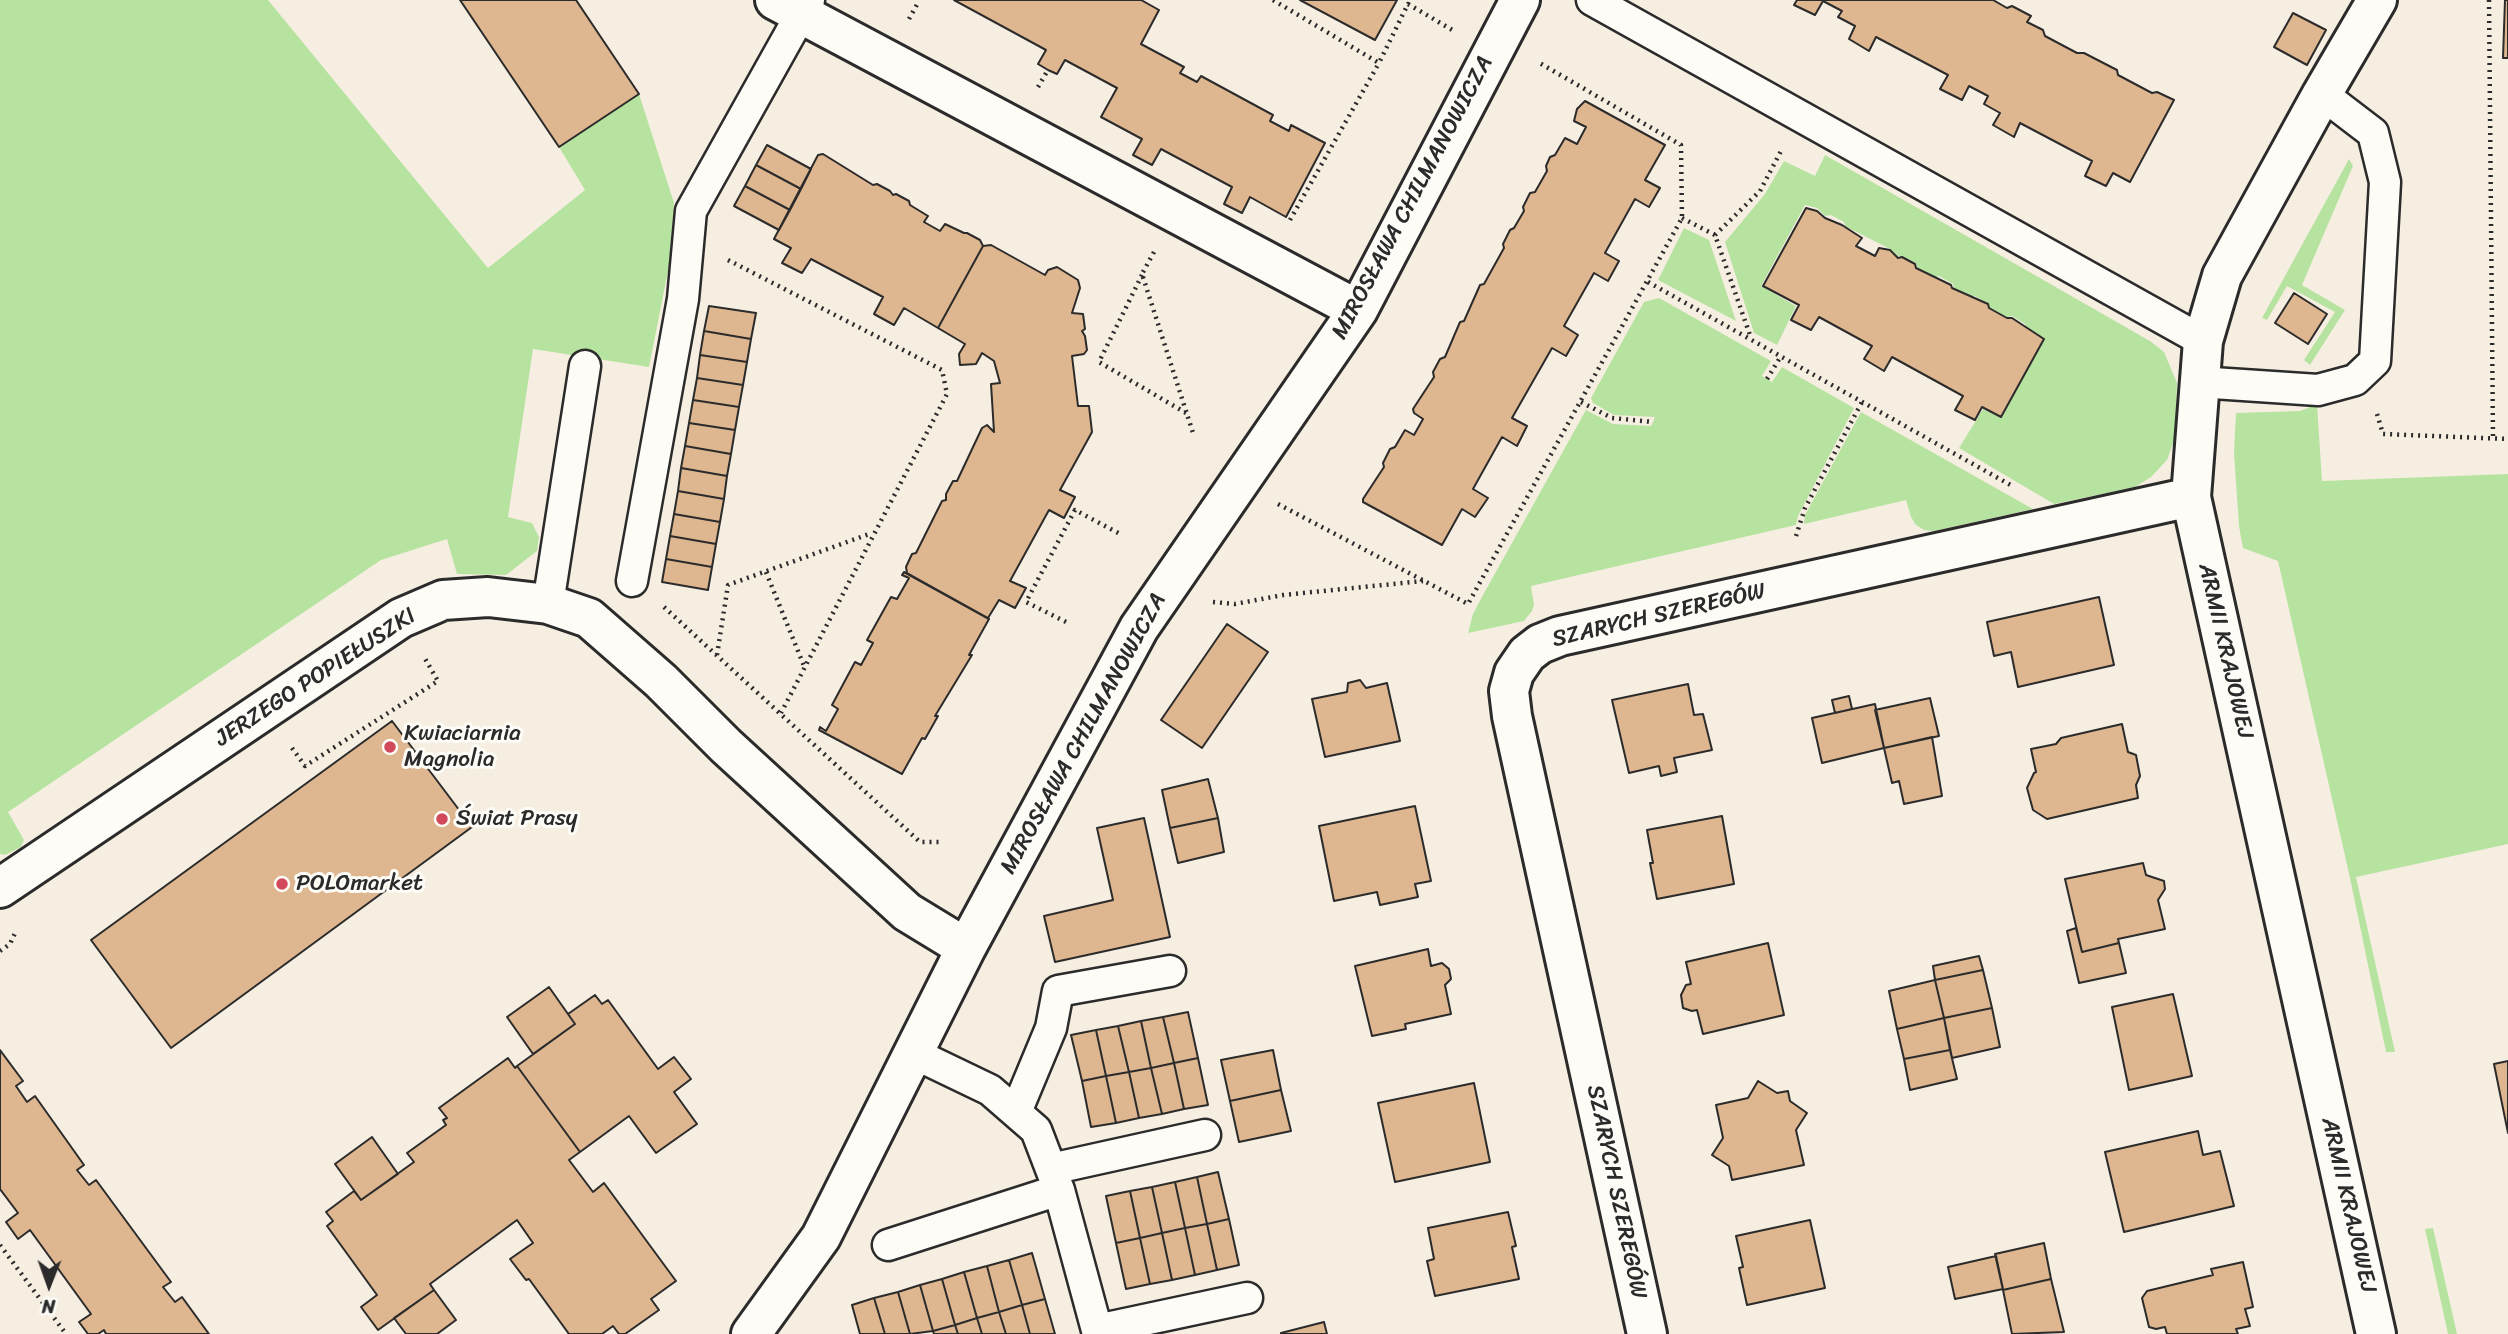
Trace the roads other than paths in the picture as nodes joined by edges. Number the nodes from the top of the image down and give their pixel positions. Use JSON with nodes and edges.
{"nodes":[{"id":1,"x":1520,"y":0,"type":"edge"},
{"id":2,"x":1591,"y":0,"type":"edge"},
{"id":3,"x":2378,"y":0,"type":"edge"},
{"id":4,"x":795,"y":4,"type":"edge"},
{"id":5,"x":2322,"y":93,"type":"junction"},
{"id":6,"x":1358,"y":310,"type":"junction"},
{"id":7,"x":2203,"y":341,"type":"junction"},
{"id":8,"x":586,"y":366,"type":"dead end"},
{"id":9,"x":2198,"y":382,"type":"junction"},
{"id":10,"x":2191,"y":497,"type":"junction"},
{"id":11,"x":632,"y":581,"type":"dead end"},
{"id":12,"x":548,"y":604,"type":"junction"},
{"id":13,"x":0,"y":888,"type":"edge"},
{"id":14,"x":966,"y":948,"type":"junction"},
{"id":15,"x":1170,"y":971,"type":"dead end"},
{"id":16,"x":913,"y":1053,"type":"junction"},
{"id":17,"x":1016,"y":1112,"type":"junction"},
{"id":18,"x":1205,"y":1135,"type":"dead end"},
{"id":19,"x":1055,"y":1179,"type":"junction"},
{"id":20,"x":888,"y":1245,"type":"dead end"},
{"id":21,"x":1247,"y":1298,"type":"dead end"},
{"id":22,"x":1098,"y":1332,"type":"edge"},
{"id":23,"x":751,"y":1334,"type":"edge"},
{"id":24,"x":1647,"y":1334,"type":"edge"},
{"id":25,"x":2376,"y":1334,"type":"edge"}],
"edges":[{"from":1,"to":6,"type":"street","name":"MIROSŁAWA CHILMANOWICZA"},
{"from":2,"to":7,"type":"lane"},
{"from":3,"to":5,"type":"street","name":"ARMII KRAJOWEJ"},
{"from":4,"to":6,"type":"street"},
{"from":4,"to":11,"type":"lane"},
{"from":5,"to":7,"type":"street","name":"ARMII KRAJOWEJ"},
{"from":5,"to":9,"type":"lane"},
{"from":6,"to":14,"type":"street","name":"MIROSŁAWA CHILMANOWICZA"},
{"from":7,"to":9,"type":"street","name":"ARMII KRAJOWEJ"},
{"from":8,"to":12,"type":"lane"},
{"from":9,"to":10,"type":"street","name":"ARMII KRAJOWEJ"},
{"from":10,"to":24,"type":"street","name":"SZARYCH SZEREGÓW"},
{"from":10,"to":25,"type":"street","name":"ARMII KRAJOWEJ"},
{"from":12,"to":13,"type":"street","name":"JERZEGO POPIEŁUSZKI"},
{"from":12,"to":14,"type":"street","name":"JERZEGO POPIEŁUSZKI"},
{"from":14,"to":16,"type":"street","name":"MIROSŁAWA CHILMANOWICZA"},
{"from":15,"to":17,"type":"lane"},
{"from":16,"to":17,"type":"lane"},
{"from":16,"to":23,"type":"street","name":"MIROSŁAWA CHILMANOWICZA"},
{"from":17,"to":19,"type":"lane"},
{"from":18,"to":19,"type":"lane"},
{"from":19,"to":20,"type":"lane"},
{"from":19,"to":22,"type":"lane"},
{"from":21,"to":22,"type":"lane"}]}
